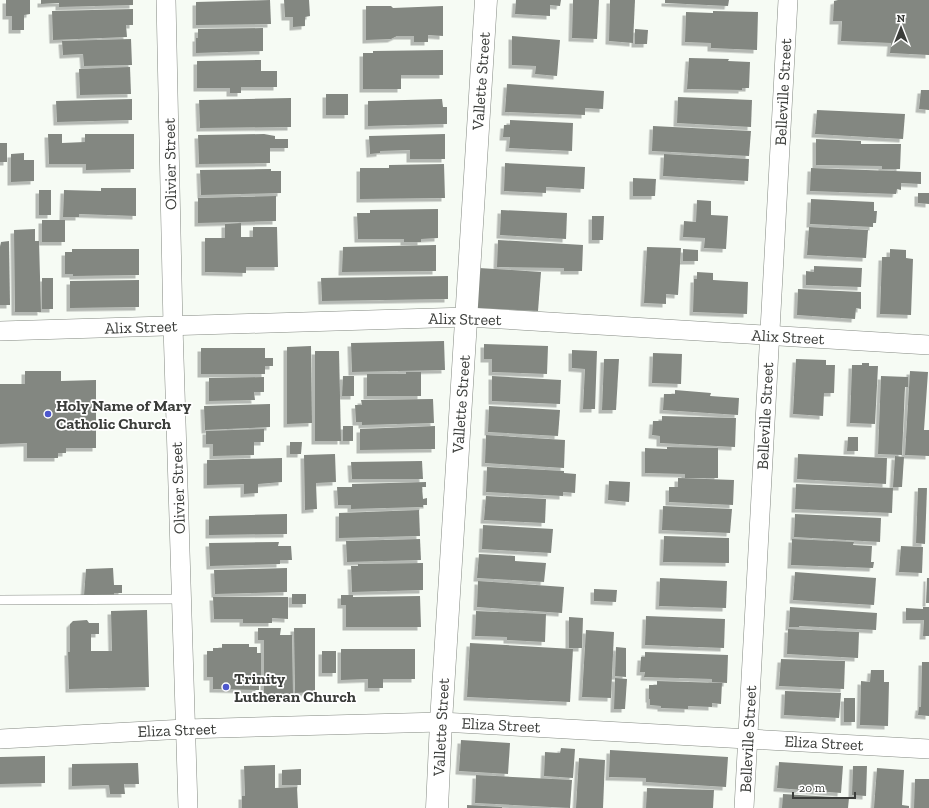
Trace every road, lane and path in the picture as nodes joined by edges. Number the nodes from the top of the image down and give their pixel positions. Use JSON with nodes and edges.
{"nodes":[{"id":1,"x":166,"y":0,"type":"edge"},
{"id":2,"x":486,"y":0,"type":"edge"},
{"id":3,"x":788,"y":0,"type":"edge"},
{"id":4,"x":466,"y":317,"type":"junction"},
{"id":5,"x":173,"y":326,"type":"junction"},
{"id":6,"x":0,"y":331,"type":"edge"},
{"id":7,"x":769,"y":336,"type":"junction"},
{"id":8,"x":929,"y":345,"type":"edge"},
{"id":9,"x":181,"y":599,"type":"junction"},
{"id":10,"x":0,"y":600,"type":"edge"},
{"id":11,"x":441,"y":722,"type":"junction"},
{"id":12,"x":185,"y":729,"type":"junction"},
{"id":13,"x":0,"y":739,"type":"edge"},
{"id":14,"x":747,"y":739,"type":"junction"},
{"id":15,"x":929,"y":749,"type":"edge"},
{"id":16,"x":188,"y":808,"type":"edge"},
{"id":17,"x":437,"y":808,"type":"edge"},
{"id":18,"x":744,"y":808,"type":"edge"}],
"edges":[{"from":1,"to":5,"type":"street","name":"Olivier Street"},
{"from":2,"to":4,"type":"street","name":"Vallette Street"},
{"from":3,"to":7,"type":"street","name":"Belleville Street"},
{"from":4,"to":5,"type":"street","name":"Alix Street"},
{"from":4,"to":7,"type":"street","name":"Alix Street"},
{"from":4,"to":11,"type":"street","name":"Vallette Street"},
{"from":5,"to":6,"type":"street","name":"Alix Street"},
{"from":5,"to":9,"type":"street","name":"Olivier Street"},
{"from":7,"to":8,"type":"street","name":"Alix Street"},
{"from":7,"to":14,"type":"street","name":"Belleville Street"},
{"from":9,"to":10,"type":"lane"},
{"from":9,"to":12,"type":"street","name":"Olivier Street"},
{"from":11,"to":12,"type":"street","name":"Eliza Street"},
{"from":11,"to":14,"type":"street","name":"Eliza Street"},
{"from":11,"to":17,"type":"street","name":"Vallette Street"},
{"from":12,"to":13,"type":"street","name":"Eliza Street"},
{"from":12,"to":16,"type":"street","name":"Olivier Street"},
{"from":14,"to":15,"type":"street","name":"Eliza Street"},
{"from":14,"to":18,"type":"street","name":"Belleville Street"}]}
